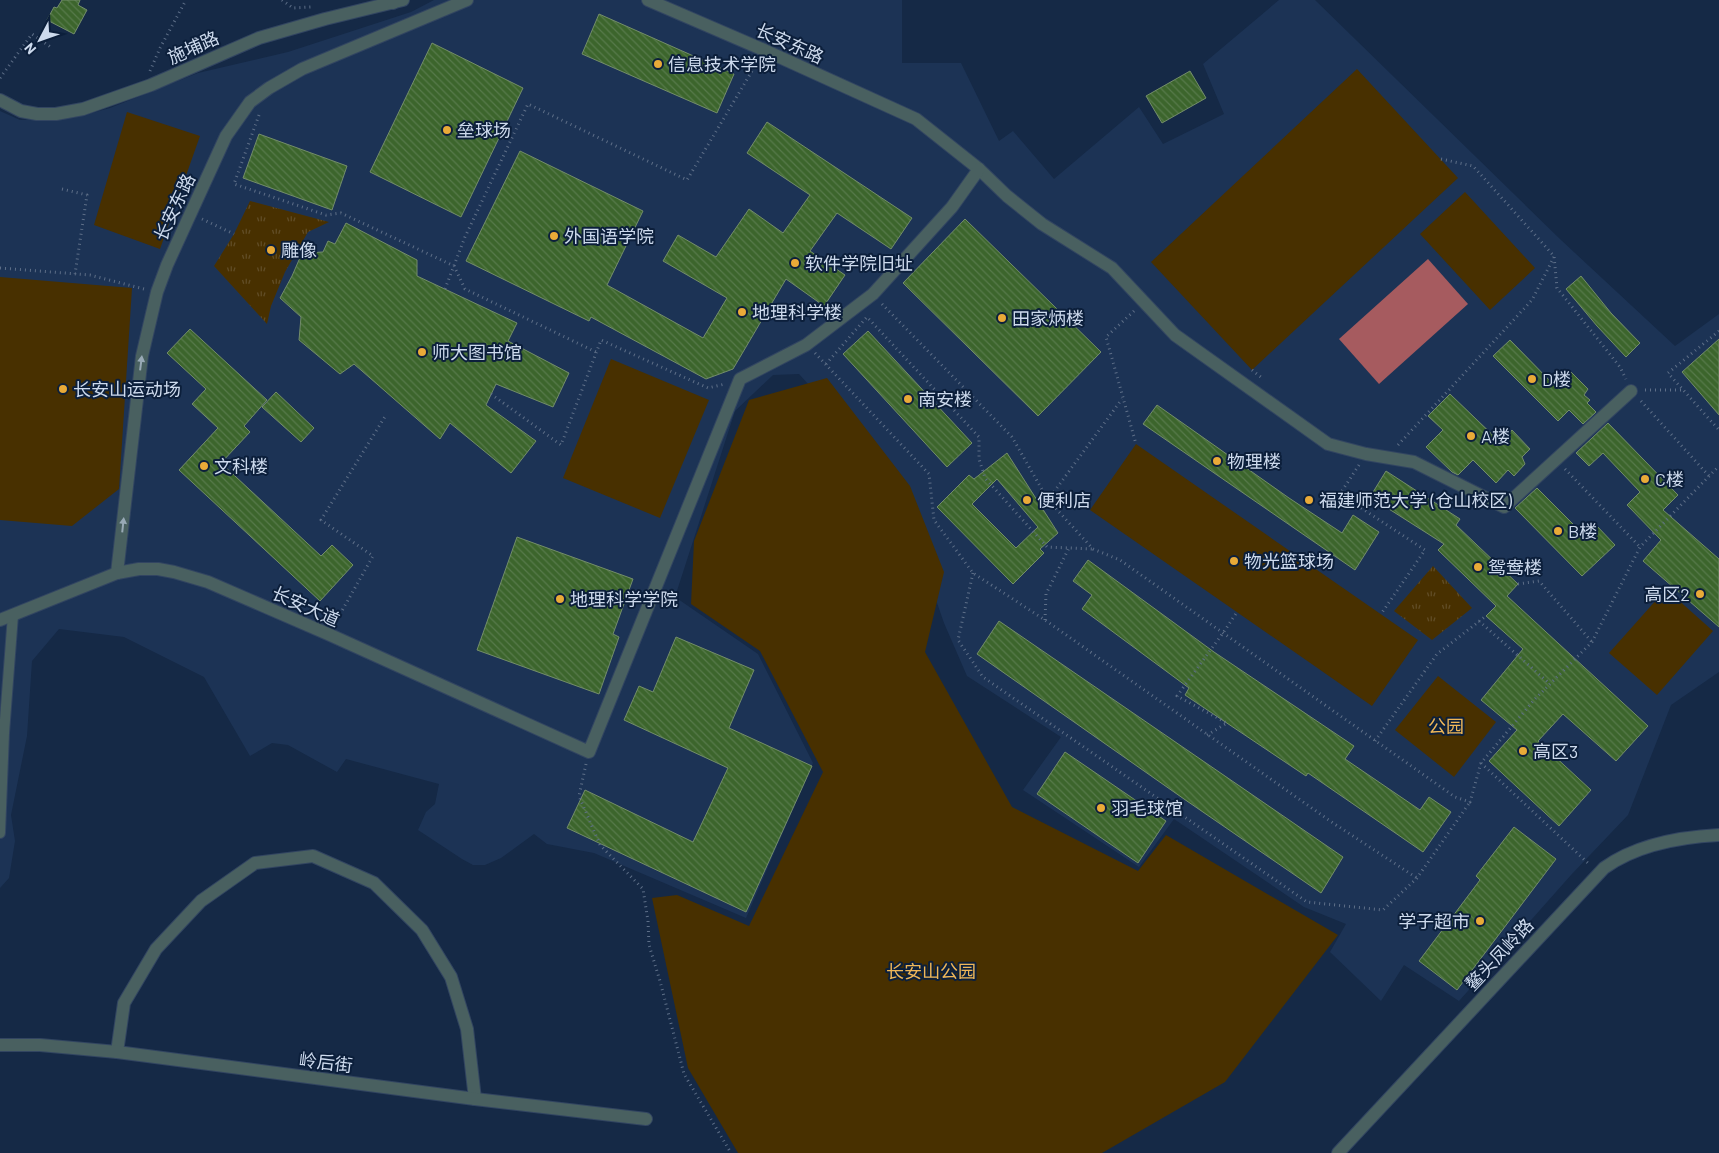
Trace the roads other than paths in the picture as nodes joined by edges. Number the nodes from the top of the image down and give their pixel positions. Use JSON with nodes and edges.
{"nodes":[{"id":1,"x":467,"y":0,"type":"edge"},
{"id":2,"x":648,"y":0,"type":"edge"},
{"id":3,"x":396,"y":1,"type":"edge"},
{"id":4,"x":0,"y":100,"type":"edge"},
{"id":5,"x":979,"y":170,"type":"junction"},
{"id":6,"x":1631,"y":390,"type":"road end"},
{"id":7,"x":117,"y":573,"type":"junction"},
{"id":8,"x":13,"y":615,"type":"junction"},
{"id":9,"x":0,"y":620,"type":"edge"},
{"id":10,"x":0,"y":833,"type":"edge"},
{"id":11,"x":1719,"y":835,"type":"edge"},
{"id":12,"x":0,"y":1045,"type":"edge"},
{"id":13,"x":117,"y":1052,"type":"junction"},
{"id":14,"x":475,"y":1099,"type":"junction"},
{"id":15,"x":646,"y":1119,"type":"dead end"},
{"id":16,"x":1338,"y":1153,"type":"edge"}],
"edges":[{"from":7,"to":1,"type":"street","name":"长安东路","one_way":true},
{"from":2,"to":5,"type":"street","name":"长安东路"},
{"from":3,"to":4,"type":"street","name":"施埔路"},
{"from":5,"to":6,"type":"street","name":"长安东路"},
{"from":5,"to":7,"type":"street","name":"长安大道"},
{"from":7,"to":8,"type":"street","name":"长安大道"},
{"from":8,"to":9,"type":"street","name":"长安大道"},
{"from":8,"to":10,"type":"lane"},
{"from":11,"to":16,"type":"street","name":"鳌头凤岭路"},
{"from":12,"to":13,"type":"street","name":"岭后街"},
{"from":13,"to":14,"type":"street","name":"岭后街"},
{"from":13,"to":14,"type":"street"},
{"from":14,"to":15,"type":"street","name":"岭后街"}]}
